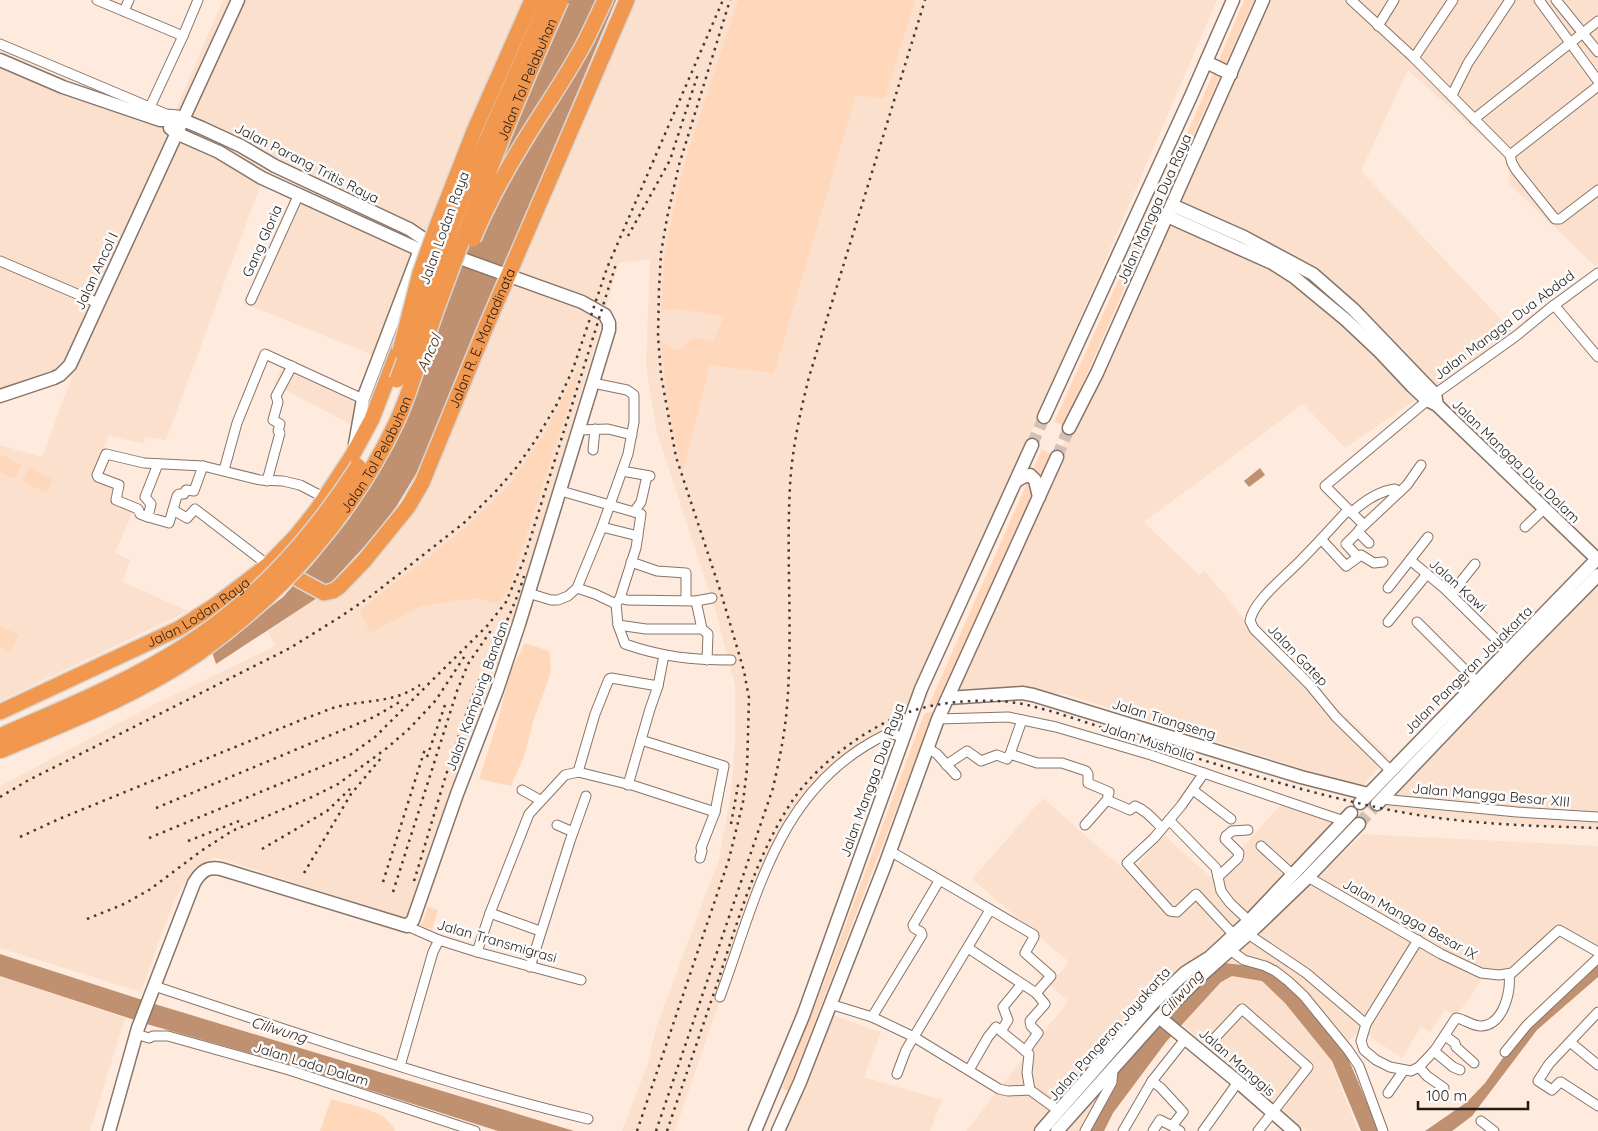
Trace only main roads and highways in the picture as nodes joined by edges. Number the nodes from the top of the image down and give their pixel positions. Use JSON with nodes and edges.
{"nodes":[{"id":1,"x":238,"y":0,"type":"edge"},
{"id":2,"x":534,"y":0,"type":"edge"},
{"id":3,"x":548,"y":0,"type":"edge"},
{"id":4,"x":561,"y":0,"type":"edge"},
{"id":5,"x":605,"y":0,"type":"edge"},
{"id":6,"x":627,"y":0,"type":"edge"},
{"id":7,"x":1233,"y":0,"type":"edge"},
{"id":8,"x":1263,"y":0,"type":"edge"},
{"id":9,"x":0,"y":60,"type":"edge"},
{"id":10,"x":1206,"y":62,"type":"junction"},
{"id":11,"x":1231,"y":74,"type":"junction"},
{"id":12,"x":184,"y":118,"type":"junction"},
{"id":13,"x":160,"y":120,"type":"junction"},
{"id":14,"x":202,"y":128,"type":"junction"},
{"id":15,"x":176,"y":134,"type":"junction"},
{"id":16,"x":195,"y":141,"type":"junction"},
{"id":17,"x":1170,"y":211,"type":"junction"},
{"id":18,"x":431,"y":248,"type":"junction"},
{"id":19,"x":506,"y":274,"type":"junction"},
{"id":20,"x":397,"y":380,"type":"junction"},
{"id":21,"x":408,"y":394,"type":"junction"},
{"id":22,"x":0,"y":396,"type":"edge"},
{"id":23,"x":1044,"y":417,"type":"tunnel mouth"},
{"id":24,"x":1069,"y":428,"type":"tunnel mouth"},
{"id":25,"x":1032,"y":445,"type":"tunnel mouth"},
{"id":26,"x":352,"y":456,"type":"junction"},
{"id":27,"x":1057,"y":457,"type":"tunnel mouth"},
{"id":28,"x":1016,"y":481,"type":"junction"},
{"id":29,"x":1040,"y":497,"type":"junction"},
{"id":30,"x":1598,"y":559,"type":"edge"},
{"id":31,"x":273,"y":563,"type":"junction"},
{"id":32,"x":1598,"y":575,"type":"edge"},
{"id":33,"x":1553,"y":613,"type":"junction"},
{"id":34,"x":1535,"y":630,"type":"junction"},
{"id":35,"x":958,"y":676,"type":"junction"},
{"id":36,"x":974,"y":695,"type":"junction"},
{"id":37,"x":948,"y":698,"type":"junction"},
{"id":38,"x":0,"y":712,"type":"edge"},
{"id":39,"x":0,"y":736,"type":"edge"},
{"id":40,"x":0,"y":751,"type":"edge"},
{"id":41,"x":1364,"y":798,"type":"joint"},
{"id":42,"x":1379,"y":801,"type":"tunnel mouth"},
{"id":43,"x":814,"y":985,"type":"junction"},
{"id":44,"x":833,"y":999,"type":"junction"},
{"id":45,"x":1160,"y":1018,"type":"junction"},
{"id":46,"x":1092,"y":1073,"type":"junction"},
{"id":47,"x":1102,"y":1082,"type":"junction"},
{"id":48,"x":1087,"y":1088,"type":"junction"},
{"id":49,"x":107,"y":1131,"type":"edge"},
{"id":50,"x":755,"y":1131,"type":"edge"},
{"id":51,"x":778,"y":1131,"type":"edge"},
{"id":52,"x":1041,"y":1131,"type":"edge"},
{"id":53,"x":1057,"y":1131,"type":"edge"},
{"id":54,"x":1294,"y":1131,"type":"edge"}],
"edges":[{"from":1,"to":12,"type":"main road","name":"Jalan Ancol I"},
{"from":2,"to":18,"type":"highway","name":"Jalan Lodan Raya"},
{"from":2,"to":20,"type":"highway","bridge":true},
{"from":3,"to":20,"type":"highway","name":"Jalan Tol Pelabuhan","bridge":true},
{"from":4,"to":21,"type":"highway","name":"Jalan Tol Pelabuhan","bridge":true},
{"from":5,"to":21,"type":"highway","bridge":true},
{"from":6,"to":19,"type":"highway","name":"Jalan R. E. Martadinata"},
{"from":7,"to":10,"type":"main road","name":"Jalan Mangga Dua Raya"},
{"from":8,"to":11,"type":"main road","name":"Jalan Mangga Dua Raya"},
{"from":9,"to":13,"type":"main road","name":"Jalan Parang Tritis Raya"},
{"from":10,"to":11,"type":"main road"},
{"from":10,"to":23,"type":"main road","name":"Jalan Mangga Dua Raya"},
{"from":11,"to":17,"type":"main road","name":"Jalan Mangga Dua Raya"},
{"from":12,"to":13,"type":"main road","name":"Jalan Parang Tritis Raya"},
{"from":12,"to":14,"type":"main road","name":"Jalan Parang Tritis Raya"},
{"from":12,"to":15,"type":"main road","name":"Jalan Ancol I"},
{"from":13,"to":15,"type":"main road","name":"Jalan Parang Tritis Raya"},
{"from":14,"to":16,"type":"main road"},
{"from":14,"to":18,"type":"main road","name":"Jalan Parang Tritis Raya"},
{"from":15,"to":16,"type":"main road","name":"Jalan Parang Tritis Raya"},
{"from":15,"to":22,"type":"main road","name":"Jalan Ancol I"},
{"from":16,"to":18,"type":"main road","name":"Jalan Parang Tritis Raya"},
{"from":17,"to":24,"type":"main road","name":"Jalan Mangga Dua Raya"},
{"from":17,"to":30,"type":"main road","name":"Jalan Mangga Dua Dalam"},
{"from":18,"to":19,"type":"main road","name":"Jalan Kampung Bandan"},
{"from":18,"to":26,"type":"highway","name":"Jalan Lodan Raya"},
{"from":18,"to":26,"type":"main road","name":"Jalan Lodan Raya"},
{"from":19,"to":31,"type":"highway","name":"Jalan R. E. Martadinata","bridge":true},
{"from":19,"to":49,"type":"main road","name":"Jalan Kampung Bandan"},
{"from":20,"to":39,"type":"highway","name":"Jalan Tol Pelabuhan","bridge":true},
{"from":21,"to":40,"type":"highway","name":"Jalan Tol Pelabuhan","bridge":true},
{"from":25,"to":28,"type":"main road","name":"Jalan Mangga Dua Raya"},
{"from":26,"to":31,"type":"highway","name":"Jalan Lodan Raya"},
{"from":27,"to":29,"type":"main road"},
{"from":28,"to":29,"type":"main road"},
{"from":28,"to":43,"type":"main road","name":"Jalan Mangga Dua Raya"},
{"from":29,"to":35,"type":"main road"},
{"from":30,"to":33,"type":"main road","name":"Jalan Pangeran Jayakarta"},
{"from":31,"to":38,"type":"highway","name":"Jalan Lodan Raya"},
{"from":32,"to":33,"type":"main road","name":"Jalan Pangeran Jayakarta"},
{"from":33,"to":34,"type":"main road","name":"Jalan Pangeran Jayakarta"},
{"from":34,"to":41,"type":"main road","name":"Jalan Pangeran Jayakarta"},
{"from":34,"to":42,"type":"main road","name":"Jalan Pangeran Jayakarta"},
{"from":35,"to":36,"type":"main road"},
{"from":35,"to":37,"type":"main road"},
{"from":36,"to":37,"type":"main road","name":"Jalan Tiangseng"},
{"from":36,"to":41,"type":"main road","name":"Jalan Tiangseng"},
{"from":37,"to":44,"type":"main road"},
{"from":43,"to":44,"type":"main road"},
{"from":43,"to":50,"type":"main road","name":"Jalan Mangga Dua Raya"},
{"from":44,"to":51,"type":"main road"},
{"from":45,"to":46,"type":"main road","name":"Jalan Pangeran Jayakarta"},
{"from":45,"to":47,"type":"main road","name":"Jalan Pangeran Jayakarta"},
{"from":45,"to":54,"type":"main road","name":"Jalan Manggis"},
{"from":46,"to":47,"type":"main road"},
{"from":46,"to":48,"type":"main road","name":"Jalan Pangeran Jayakarta"},
{"from":47,"to":48,"type":"main road","name":"Jalan Pangeran Jayakarta"},
{"from":48,"to":52,"type":"main road","name":"Jalan Pangeran Jayakarta"},
{"from":48,"to":53,"type":"main road","name":"Jalan Pangeran Jayakarta"}]}
